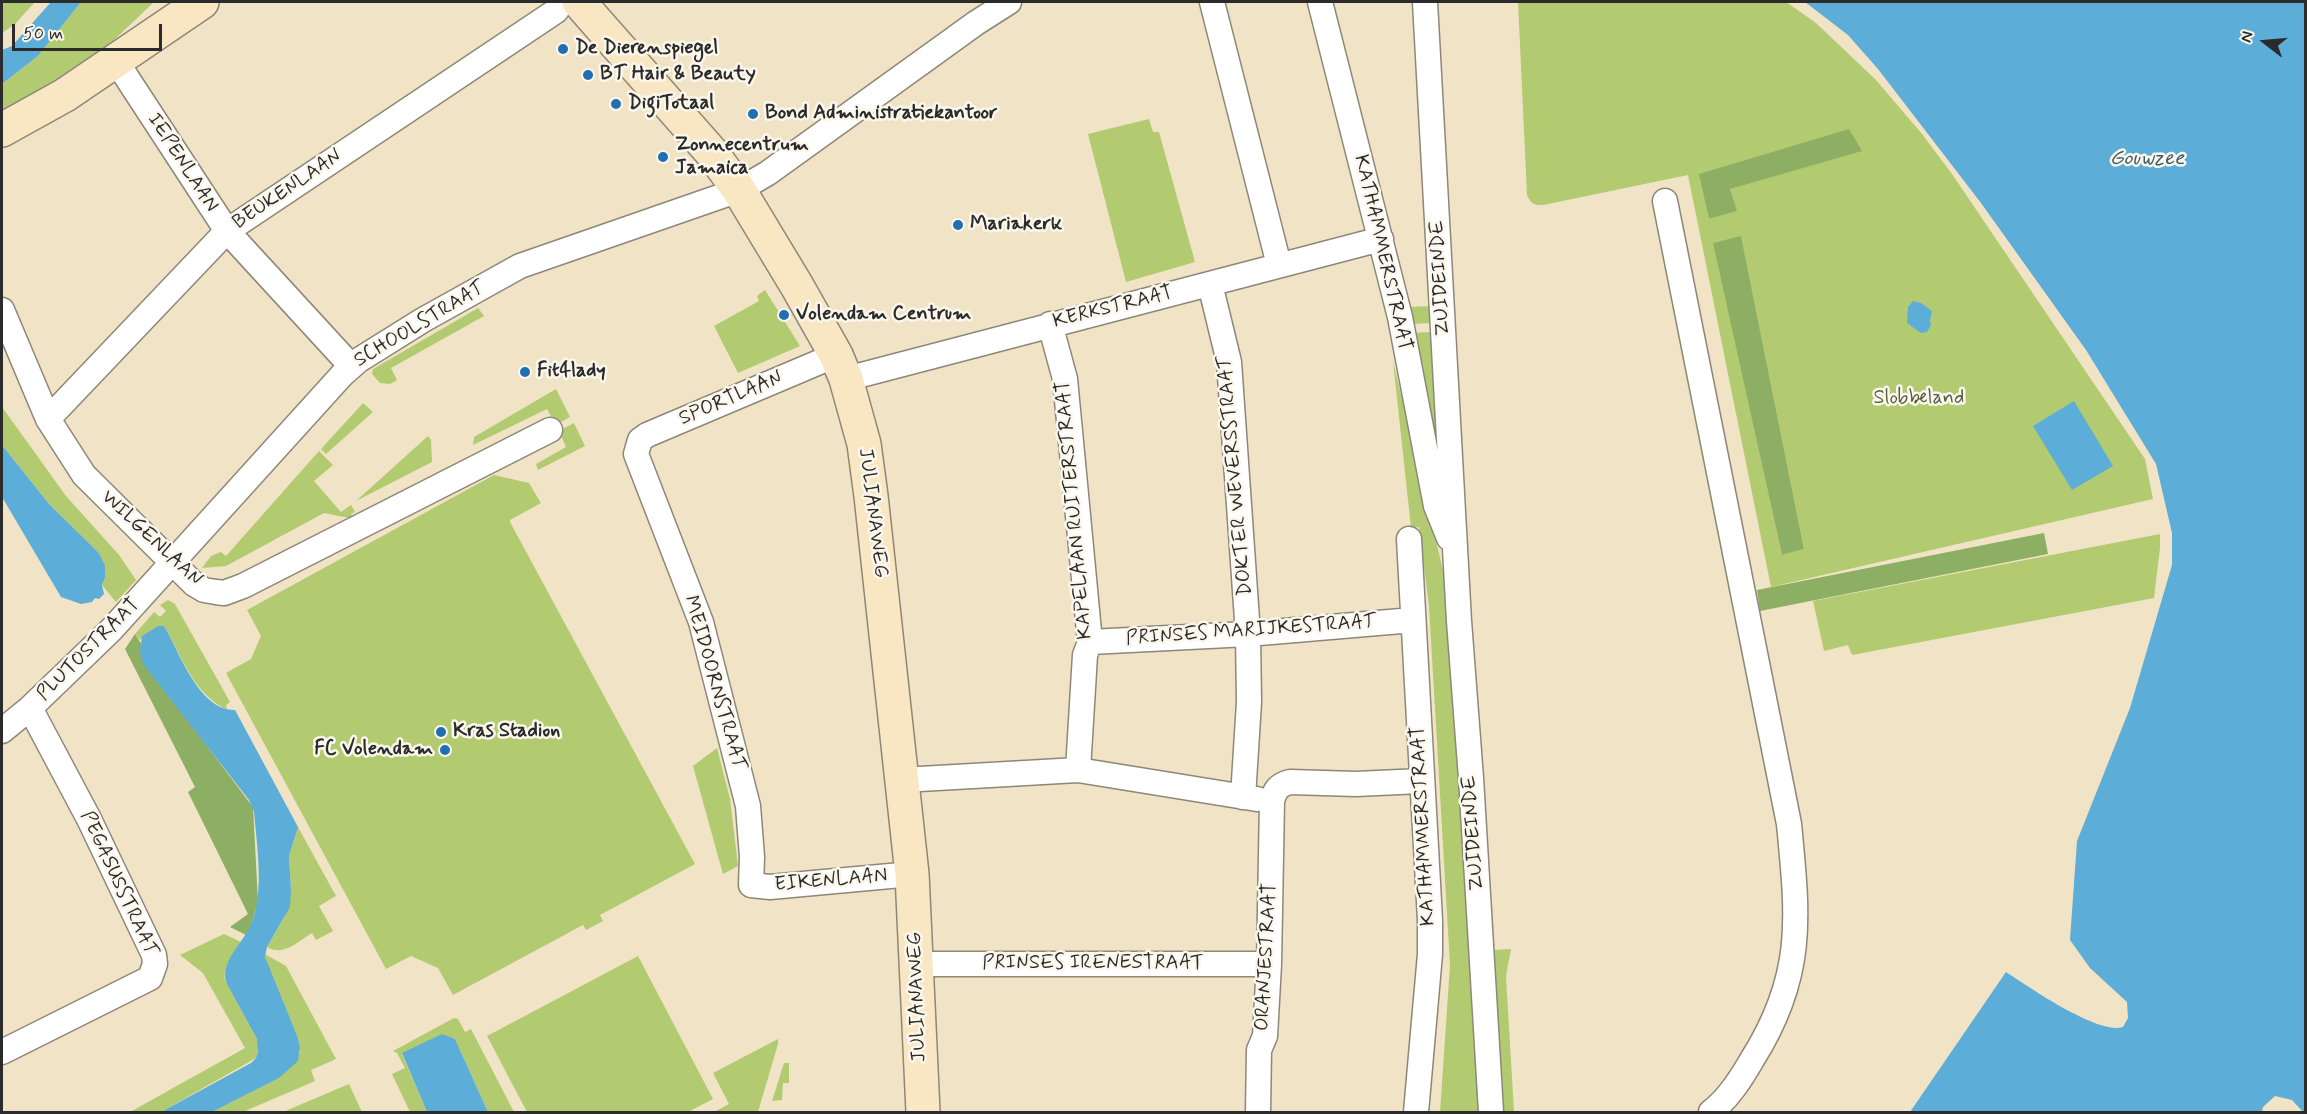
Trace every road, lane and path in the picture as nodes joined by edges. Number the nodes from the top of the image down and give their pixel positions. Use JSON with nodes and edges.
{"nodes":[{"id":1,"x":202,"y":2,"type":"edge"},
{"id":2,"x":562,"y":2,"type":"edge"},
{"id":3,"x":579,"y":2,"type":"edge"},
{"id":4,"x":1006,"y":2,"type":"edge"},
{"id":5,"x":1212,"y":2,"type":"edge"},
{"id":6,"x":1320,"y":2,"type":"edge"},
{"id":7,"x":1425,"y":2,"type":"edge"},
{"id":8,"x":116,"y":62,"type":"junction"},
{"id":9,"x":2,"y":130,"type":"edge"},
{"id":10,"x":729,"y":194,"type":"junction"},
{"id":11,"x":1665,"y":201,"type":"dead end"},
{"id":12,"x":227,"y":231,"type":"junction"},
{"id":13,"x":1381,"y":239,"type":"junction"},
{"id":14,"x":1279,"y":265,"type":"junction"},
{"id":15,"x":1210,"y":284,"type":"junction"},
{"id":16,"x":2,"y":310,"type":"edge"},
{"id":17,"x":1050,"y":324,"type":"junction"},
{"id":18,"x":351,"y":366,"type":"junction"},
{"id":19,"x":841,"y":367,"type":"junction"},
{"id":20,"x":48,"y":419,"type":"junction"},
{"id":21,"x":550,"y":430,"type":"dead end"},
{"id":22,"x":636,"y":454,"type":"joint"},
{"id":23,"x":1436,"y":506,"type":"joint"},
{"id":24,"x":1409,"y":539,"type":"dead end"},
{"id":25,"x":1456,"y":554,"type":"junction"},
{"id":26,"x":172,"y":564,"type":"junction"},
{"id":27,"x":1413,"y":620,"type":"junction"},
{"id":28,"x":1248,"y":634,"type":"junction"},
{"id":29,"x":1090,"y":642,"type":"junction"},
{"id":30,"x":30,"y":708,"type":"junction"},
{"id":31,"x":2,"y":731,"type":"edge"},
{"id":32,"x":1078,"y":770,"type":"junction"},
{"id":33,"x":902,"y":780,"type":"junction"},
{"id":34,"x":1421,"y":781,"type":"junction"},
{"id":35,"x":1243,"y":797,"type":"junction"},
{"id":36,"x":1272,"y":801,"type":"junction"},
{"id":37,"x":912,"y":874,"type":"junction"},
{"id":38,"x":751,"y":885,"type":"joint"},
{"id":39,"x":917,"y":964,"type":"junction"},
{"id":40,"x":1269,"y":964,"type":"junction"},
{"id":41,"x":2,"y":1052,"type":"edge"},
{"id":42,"x":923,"y":1113,"type":"edge"},
{"id":43,"x":1258,"y":1113,"type":"edge"},
{"id":44,"x":1416,"y":1113,"type":"edge"},
{"id":45,"x":1491,"y":1113,"type":"edge"},
{"id":46,"x":1711,"y":1113,"type":"edge"}],
"edges":[{"from":1,"to":8,"type":"main road"},
{"from":2,"to":12,"type":"street","name":"BEUKENLAAN"},
{"from":3,"to":10,"type":"main road","name":"JULIANAWEG"},
{"from":4,"to":10,"type":"street","name":"SCHOOLSTRAAT"},
{"from":5,"to":14,"type":"street"},
{"from":6,"to":13,"type":"street","name":"KATHAMMERSTRAAT"},
{"from":7,"to":25,"type":"street","name":"ZUIDEINDE"},
{"from":8,"to":9,"type":"main road"},
{"from":8,"to":12,"type":"street","name":"IEPENLAAN"},
{"from":10,"to":18,"type":"street","name":"SCHOOLSTRAAT"},
{"from":10,"to":19,"type":"main road","name":"JULIANAWEG"},
{"from":11,"to":46,"type":"street"},
{"from":12,"to":18,"type":"street","name":"IEPENLAAN"},
{"from":12,"to":20,"type":"street","name":"BEUKENLAAN"},
{"from":13,"to":14,"type":"street","name":"KERKSTRAAT"},
{"from":13,"to":23,"type":"street","name":"KATHAMMERSTRAAT"},
{"from":14,"to":15,"type":"street","name":"KERKSTRAAT"},
{"from":15,"to":17,"type":"street","name":"KERKSTRAAT"},
{"from":15,"to":28,"type":"street","name":"DOKTER WEVERSSTRAAT"},
{"from":16,"to":20,"type":"street","name":"WILGENLAAN"},
{"from":17,"to":19,"type":"street","name":"KERKSTRAAT"},
{"from":17,"to":29,"type":"street","name":"KAPELAAN RUITERSTRAAT"},
{"from":18,"to":26,"type":"street","name":"SCHOOLSTRAAT"},
{"from":19,"to":22,"type":"street","name":"SPORTLAAN"},
{"from":19,"to":33,"type":"main road","name":"JULIANAWEG"},
{"from":20,"to":26,"type":"street","name":"WILGENLAAN"},
{"from":21,"to":26,"type":"street","name":"WILGENLAAN"},
{"from":22,"to":38,"type":"street","name":"MEIDOORNSTRAAT"},
{"from":23,"to":25,"type":"street","name":"ZUIDEINDE"},
{"from":24,"to":27,"type":"street","name":"KATHAMMERSTRAAT"},
{"from":25,"to":45,"type":"street","name":"ZUIDEINDE"},
{"from":26,"to":30,"type":"street","name":"PLUTOSTRAAT"},
{"from":27,"to":28,"type":"street","name":"PRINSES MARIJKESTRAAT"},
{"from":27,"to":34,"type":"street","name":"KATHAMMERSTRAAT"},
{"from":28,"to":29,"type":"street","name":"PRINSES MARIJKESTRAAT"},
{"from":28,"to":35,"type":"street","name":"DOKTER WEVERSSTRAAT"},
{"from":29,"to":32,"type":"street","name":"KAPELAAN RUITERSTRAAT"},
{"from":30,"to":31,"type":"street","name":"PLUTOSTRAAT"},
{"from":30,"to":41,"type":"street","name":"PEGASUSSTRAAT"},
{"from":32,"to":33,"type":"street"},
{"from":32,"to":35,"type":"street"},
{"from":33,"to":37,"type":"main road","name":"JULIANAWEG"},
{"from":34,"to":36,"type":"street"},
{"from":34,"to":44,"type":"street","name":"KATHAMMERSTRAAT"},
{"from":35,"to":36,"type":"street"},
{"from":36,"to":40,"type":"street","name":"ORANJESTRAAT"},
{"from":37,"to":38,"type":"street","name":"EIKENLAAN"},
{"from":37,"to":39,"type":"main road","name":"JULIANAWEG"},
{"from":39,"to":40,"type":"street","name":"PRINSES IRENESTRAAT"},
{"from":39,"to":42,"type":"main road","name":"JULIANAWEG"},
{"from":40,"to":43,"type":"street","name":"ORANJESTRAAT"}]}
